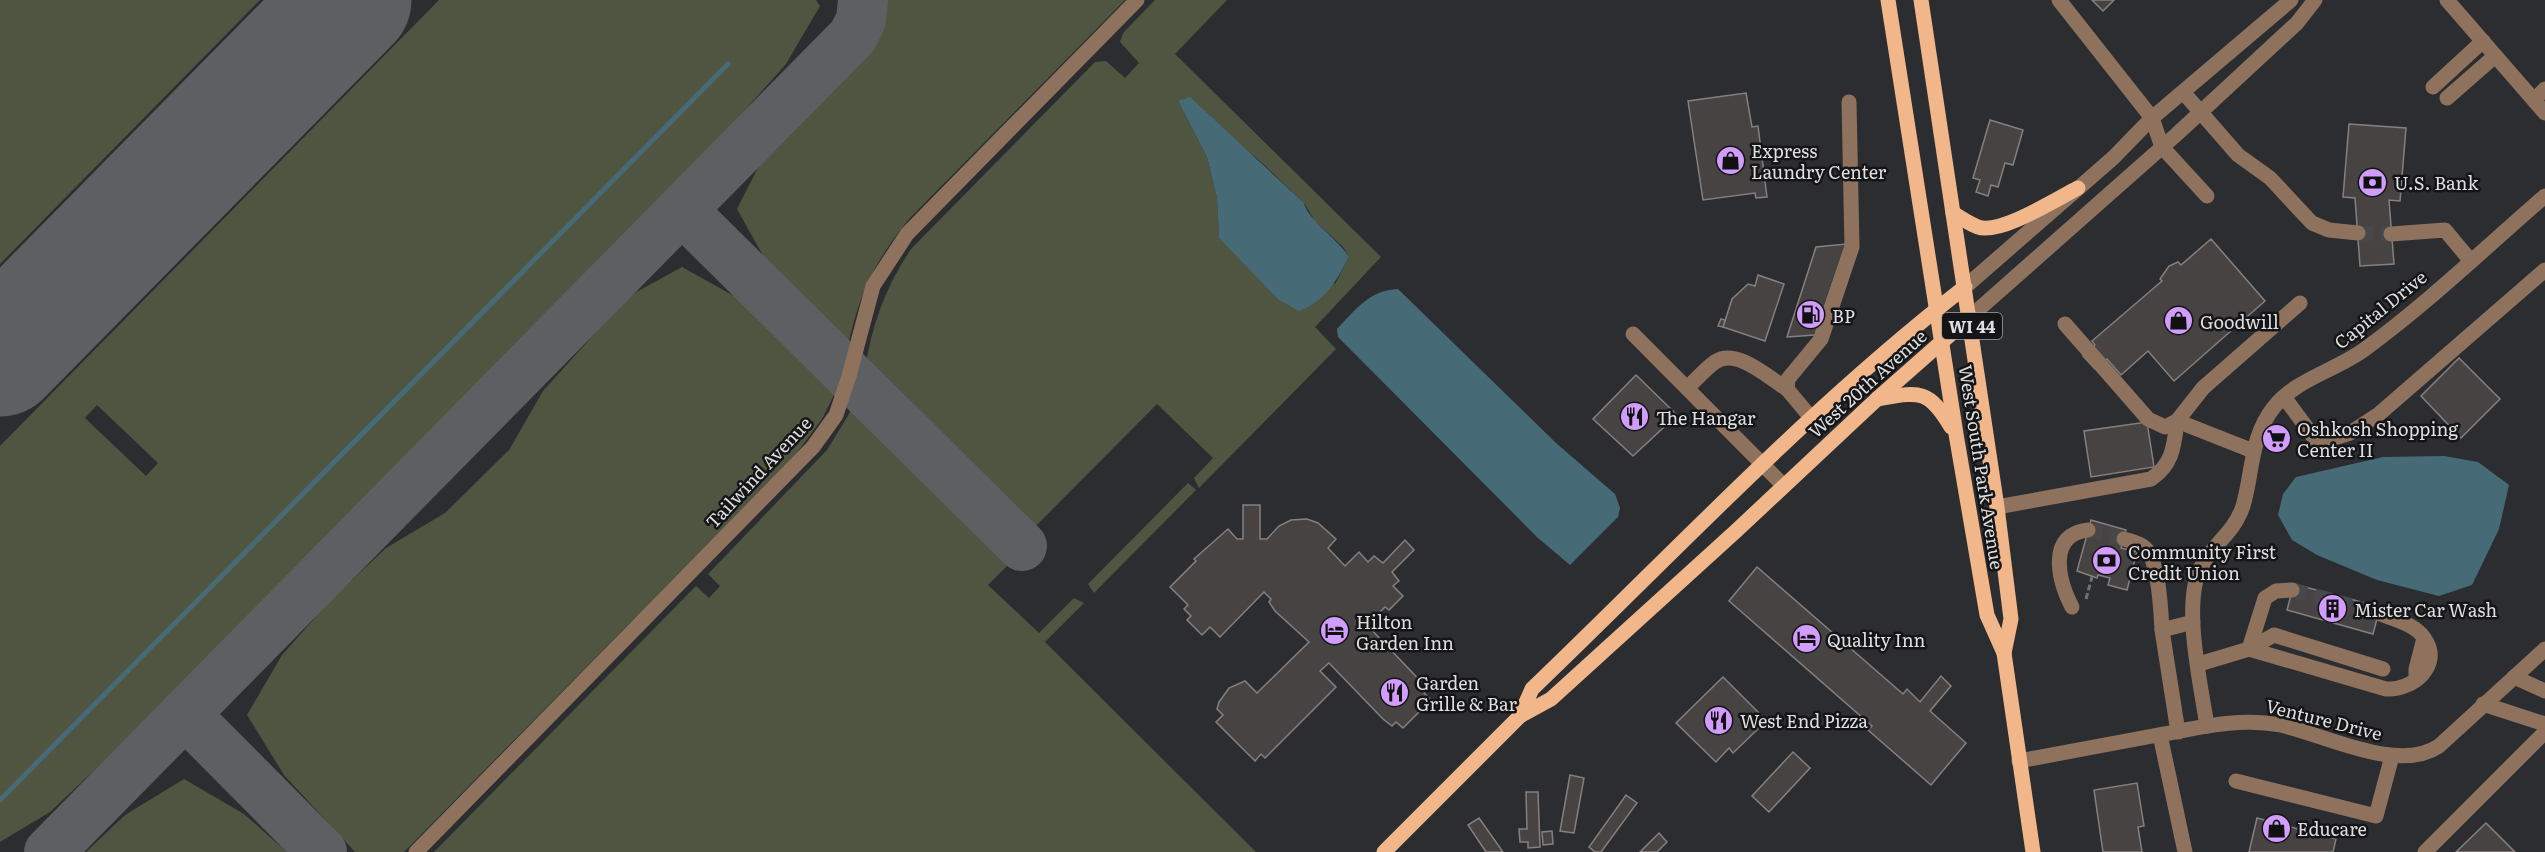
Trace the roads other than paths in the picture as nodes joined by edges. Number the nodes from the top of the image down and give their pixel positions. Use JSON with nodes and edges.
{"nodes":[{"id":1,"x":1137,"y":0,"type":"edge"},
{"id":2,"x":1888,"y":0,"type":"edge"},
{"id":3,"x":1921,"y":0,"type":"edge"},
{"id":4,"x":2059,"y":0,"type":"edge"},
{"id":5,"x":2315,"y":0,"type":"edge"},
{"id":6,"x":2446,"y":0,"type":"edge"},
{"id":7,"x":2284,"y":2,"type":"edge"},
{"id":8,"x":2483,"y":41,"type":"junction"},
{"id":9,"x":2495,"y":56,"type":"junction"},
{"id":10,"x":2433,"y":87,"type":"dead end"},
{"id":11,"x":2183,"y":92,"type":"junction"},
{"id":12,"x":2539,"y":95,"type":"edge"},
{"id":13,"x":2447,"y":98,"type":"dead end"},
{"id":14,"x":1850,"y":102,"type":"dead end"},
{"id":15,"x":2201,"y":111,"type":"junction"},
{"id":16,"x":2545,"y":113,"type":"edge"},
{"id":17,"x":2152,"y":118,"type":"junction"},
{"id":18,"x":2162,"y":147,"type":"junction"},
{"id":19,"x":2078,"y":188,"type":"junction"},
{"id":20,"x":2207,"y":196,"type":"dead end"},
{"id":21,"x":2545,"y":196,"type":"edge"},
{"id":22,"x":1953,"y":213,"type":"junction"},
{"id":23,"x":2358,"y":233,"type":"tunnel mouth"},
{"id":24,"x":2391,"y":234,"type":"tunnel mouth"},
{"id":25,"x":2470,"y":260,"type":"junction"},
{"id":26,"x":2545,"y":270,"type":"edge"},
{"id":27,"x":1965,"y":287,"type":"junction"},
{"id":28,"x":2300,"y":303,"type":"dead end"},
{"id":29,"x":1936,"y":310,"type":"junction"},
{"id":30,"x":1970,"y":317,"type":"junction"},
{"id":31,"x":2065,"y":324,"type":"dead end"},
{"id":32,"x":1633,"y":334,"type":"dead end"},
{"id":33,"x":1941,"y":341,"type":"junction"},
{"id":34,"x":1687,"y":388,"type":"junction"},
{"id":35,"x":1787,"y":389,"type":"junction"},
{"id":36,"x":2284,"y":397,"type":"junction"},
{"id":37,"x":1877,"y":399,"type":"junction"},
{"id":38,"x":1812,"y":419,"type":"junction"},
{"id":39,"x":2177,"y":421,"type":"junction"},
{"id":40,"x":1956,"y":434,"type":"junction"},
{"id":41,"x":2253,"y":452,"type":"junction"},
{"id":42,"x":1764,"y":464,"type":"junction"},
{"id":43,"x":1784,"y":486,"type":"junction"},
{"id":44,"x":1997,"y":507,"type":"junction"},
{"id":45,"x":2088,"y":530,"type":"tunnel mouth"},
{"id":46,"x":2124,"y":539,"type":"tunnel mouth"},
{"id":47,"x":2292,"y":590,"type":"tunnel mouth"},
{"id":48,"x":2077,"y":608,"type":"road end"},
{"id":49,"x":2378,"y":613,"type":"tunnel mouth"},
{"id":50,"x":2193,"y":622,"type":"junction"},
{"id":51,"x":2162,"y":630,"type":"junction"},
{"id":52,"x":2249,"y":649,"type":"junction"},
{"id":53,"x":2545,"y":649,"type":"edge"},
{"id":54,"x":2004,"y":653,"type":"junction"},
{"id":55,"x":2199,"y":664,"type":"junction"},
{"id":56,"x":2514,"y":677,"type":"junction"},
{"id":57,"x":2366,"y":684,"type":"junction"},
{"id":58,"x":2545,"y":691,"type":"edge"},
{"id":59,"x":2488,"y":699,"type":"junction"},
{"id":60,"x":1520,"y":716,"type":"junction"},
{"id":61,"x":2545,"y":724,"type":"edge"},
{"id":62,"x":2207,"y":726,"type":"junction"},
{"id":63,"x":2178,"y":732,"type":"junction"},
{"id":64,"x":2545,"y":732,"type":"edge"},
{"id":65,"x":2160,"y":735,"type":"junction"},
{"id":66,"x":2392,"y":756,"type":"junction"},
{"id":67,"x":2019,"y":761,"type":"junction"},
{"id":68,"x":2236,"y":781,"type":"dead end"},
{"id":69,"x":416,"y":852,"type":"edge"},
{"id":70,"x":1384,"y":852,"type":"edge"},
{"id":71,"x":2033,"y":852,"type":"edge"},
{"id":72,"x":2185,"y":852,"type":"edge"},
{"id":73,"x":2425,"y":852,"type":"edge"}],
"edges":[{"from":1,"to":69,"type":"street","name":"Tailwind Avenue"},
{"from":2,"to":29,"type":"main road","name":"West South Park Avenue","number":"WI 44"},
{"from":3,"to":22,"type":"main road","name":"West South Park Avenue","number":"WI 44"},
{"from":4,"to":17,"type":"street"},
{"from":5,"to":15,"type":"street","name":"West 20th Avenue"},
{"from":6,"to":8,"type":"street"},
{"from":7,"to":11,"type":"street","name":"West 20th Avenue"},
{"from":8,"to":9,"type":"street"},
{"from":8,"to":10,"type":"street"},
{"from":9,"to":12,"type":"street"},
{"from":9,"to":13,"type":"street"},
{"from":11,"to":15,"type":"street"},
{"from":11,"to":17,"type":"street","name":"West 20th Avenue"},
{"from":12,"to":16,"type":"street"},
{"from":14,"to":35,"type":"street"},
{"from":15,"to":18,"type":"street","name":"West 20th Avenue"},
{"from":15,"to":23,"type":"street"},
{"from":17,"to":18,"type":"street"},
{"from":17,"to":19,"type":"street","name":"West 20th Avenue"},
{"from":18,"to":20,"type":"street"},
{"from":18,"to":30,"type":"street","name":"West 20th Avenue"},
{"from":19,"to":22,"type":"main road"},
{"from":19,"to":27,"type":"street","name":"West 20th Avenue"},
{"from":21,"to":25,"type":"street","name":"Capital Drive"},
{"from":22,"to":27,"type":"main road","name":"West South Park Avenue","number":"WI 44"},
{"from":24,"to":25,"type":"street"},
{"from":25,"to":36,"type":"street","name":"Capital Drive"},
{"from":26,"to":36,"type":"street"},
{"from":27,"to":29,"type":"main road","name":"West 20th Avenue"},
{"from":27,"to":30,"type":"main road","name":"West South Park Avenue","number":"WI 44"},
{"from":28,"to":39,"type":"street"},
{"from":29,"to":33,"type":"main road","name":"West South Park Avenue","number":"WI 44"},
{"from":29,"to":38,"type":"main road","name":"West 20th Avenue"},
{"from":30,"to":33,"type":"main road","name":"West 20th Avenue"},
{"from":30,"to":44,"type":"main road","name":"West South Park Avenue","number":"WI 44"},
{"from":31,"to":39,"type":"street"},
{"from":32,"to":34,"type":"street"},
{"from":33,"to":37,"type":"main road","name":"West 20th Avenue"},
{"from":33,"to":40,"type":"main road","name":"West South Park Avenue","number":"WI 44"},
{"from":34,"to":35,"type":"street"},
{"from":34,"to":42,"type":"street"},
{"from":35,"to":38,"type":"street"},
{"from":36,"to":41,"type":"street","name":"Capital Drive"},
{"from":37,"to":40,"type":"main road"},
{"from":37,"to":43,"type":"main road","name":"West 20th Avenue"},
{"from":38,"to":42,"type":"main road","name":"West 20th Avenue"},
{"from":39,"to":41,"type":"street"},
{"from":39,"to":44,"type":"street"},
{"from":40,"to":54,"type":"main road","name":"West South Park Avenue","number":"WI 44"},
{"from":41,"to":50,"type":"street","name":"Capital Drive"},
{"from":42,"to":43,"type":"street"},
{"from":42,"to":60,"type":"main road","name":"West 20th Avenue"},
{"from":43,"to":60,"type":"main road","name":"West 20th Avenue"},
{"from":44,"to":54,"type":"main road","name":"West South Park Avenue","number":"WI 44"},
{"from":45,"to":48,"type":"street"},
{"from":46,"to":51,"type":"street"},
{"from":47,"to":52,"type":"street"},
{"from":49,"to":57,"type":"street"},
{"from":50,"to":51,"type":"street"},
{"from":50,"to":55,"type":"street","name":"Capital Drive"},
{"from":51,"to":63,"type":"street"},
{"from":52,"to":55,"type":"street"},
{"from":52,"to":57,"type":"street"},
{"from":52,"to":57,"type":"street"},
{"from":53,"to":56,"type":"street","name":"Venture Drive"},
{"from":54,"to":67,"type":"main road","name":"West South Park Avenue","number":"WI 44"},
{"from":55,"to":62,"type":"street","name":"Capital Drive"},
{"from":56,"to":58,"type":"street"},
{"from":56,"to":59,"type":"street","name":"Venture Drive"},
{"from":59,"to":61,"type":"street"},
{"from":59,"to":66,"type":"street","name":"Venture Drive"},
{"from":60,"to":70,"type":"main road","name":"West 20th Avenue"},
{"from":62,"to":63,"type":"street","name":"Venture Drive"},
{"from":62,"to":66,"type":"street","name":"Venture Drive"},
{"from":63,"to":65,"type":"street","name":"Venture Drive"},
{"from":64,"to":73,"type":"street"},
{"from":65,"to":67,"type":"street","name":"Venture Drive"},
{"from":65,"to":72,"type":"street"},
{"from":66,"to":68,"type":"street"},
{"from":67,"to":71,"type":"main road","name":"West South Park Avenue","number":"WI 44"}]}
